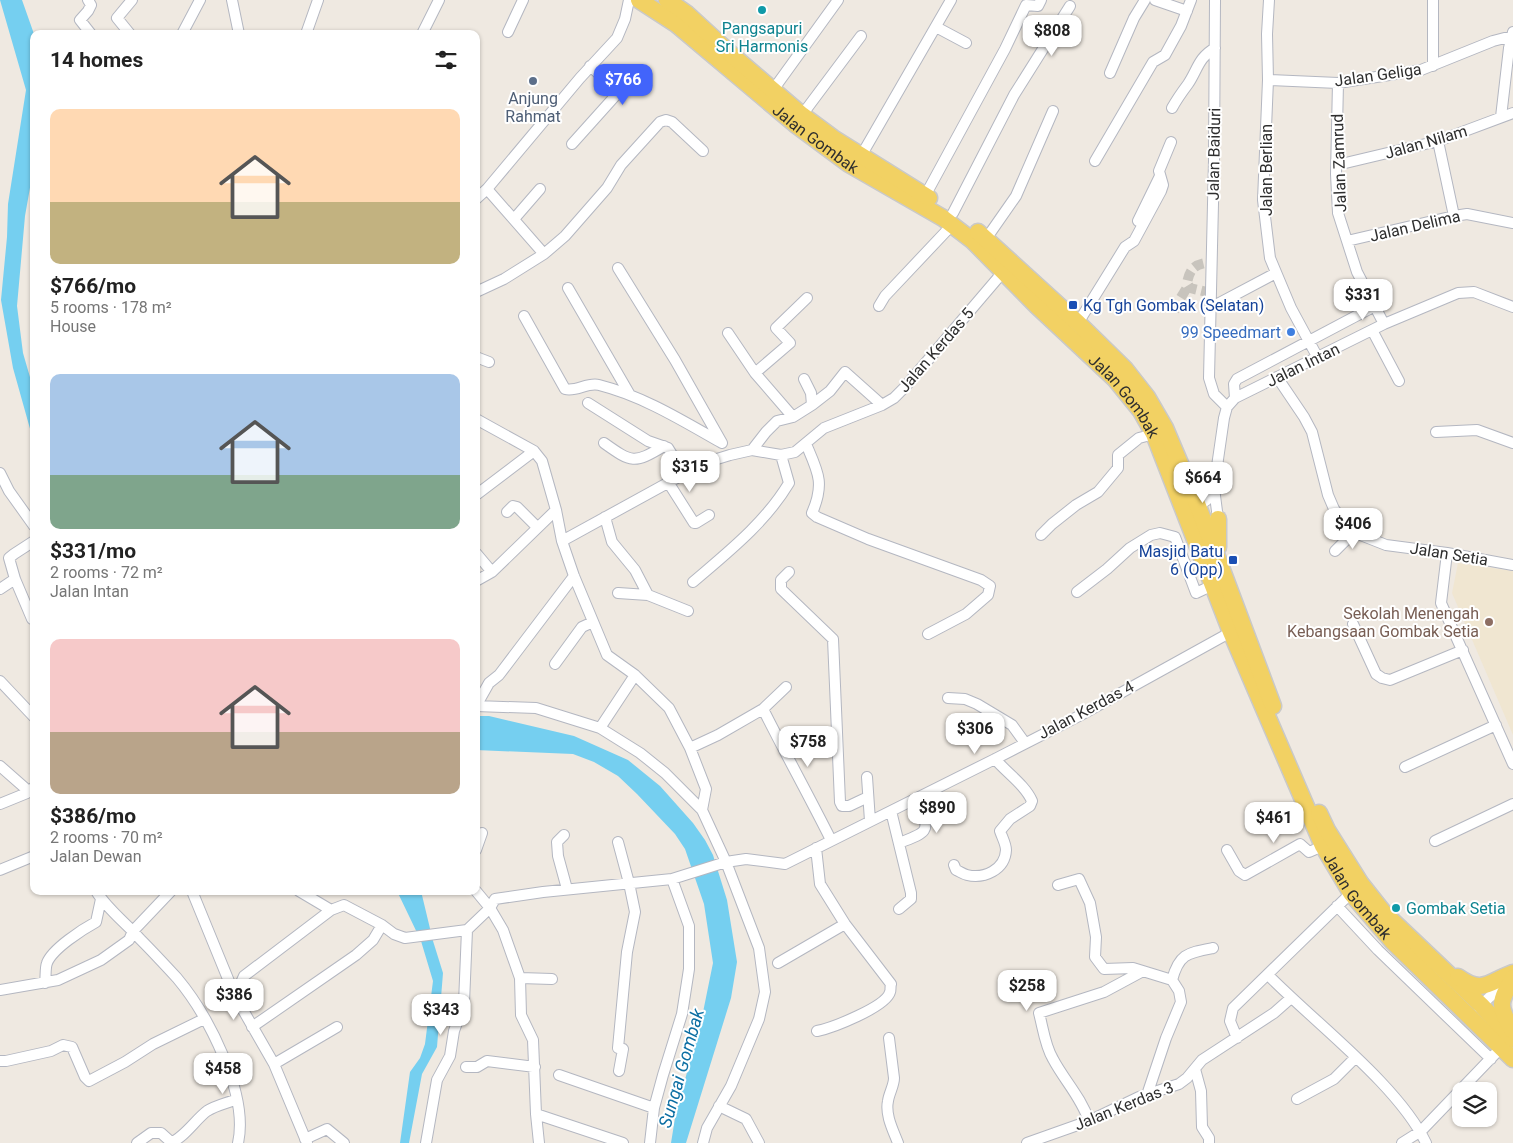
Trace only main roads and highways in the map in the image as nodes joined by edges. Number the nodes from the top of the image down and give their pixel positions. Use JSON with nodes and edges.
{"nodes":[{"id":1,"x":639,"y":0,"type":"edge"},
{"id":2,"x":667,"y":0,"type":"edge"},
{"id":3,"x":682,"y":6,"type":"edge"},
{"id":4,"x":952,"y":219,"type":"junction"},
{"id":5,"x":1192,"y":509,"type":"junction"},
{"id":6,"x":1205,"y":524,"type":"junction"},
{"id":7,"x":1433,"y":960,"type":"junction"},
{"id":8,"x":1513,"y":976,"type":"edge"},
{"id":9,"x":1475,"y":1011,"type":"junction"},
{"id":10,"x":1513,"y":1032,"type":"edge"},
{"id":11,"x":1504,"y":1051,"type":"edge"}],
"edges":[{"from":1,"to":4,"type":"main road","name":"Jalan Gombak"},
{"from":2,"to":3,"type":"main road","name":"Jalan Gombak"},
{"from":3,"to":4,"type":"main road","name":"Jalan Gombak"},
{"from":4,"to":5,"type":"main road","name":"Jalan Gombak"},
{"from":4,"to":5,"type":"main road","name":"Jalan Gombak"},
{"from":5,"to":6,"type":"main road","name":"Jalan Gombak"},
{"from":6,"to":7,"type":"main road","name":"Jalan Gombak"},
{"from":6,"to":9,"type":"main road","name":"Jalan Gombak"},
{"from":7,"to":8,"type":"main road"},
{"from":7,"to":9,"type":"main road","name":"Jalan Gombak"},
{"from":8,"to":10,"type":"main road"},
{"from":9,"to":11,"type":"main road","name":"Jalan Gombak"}]}
